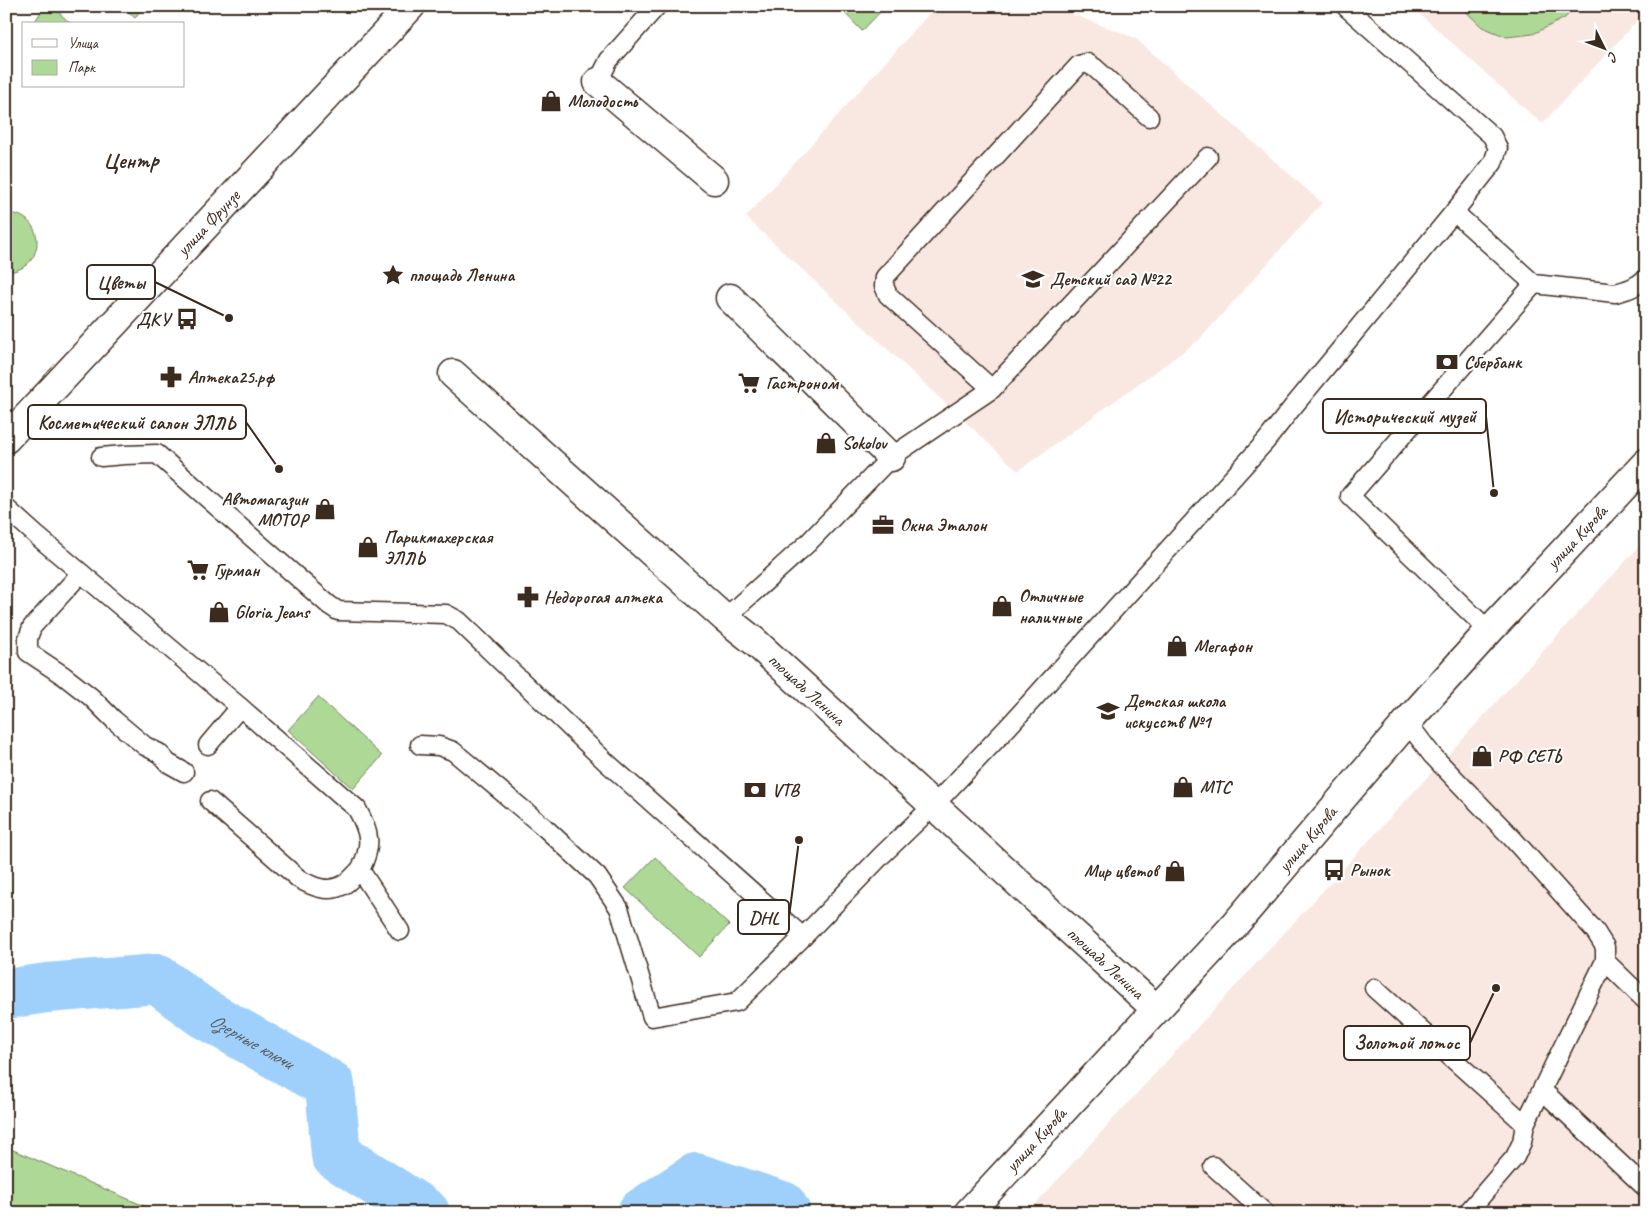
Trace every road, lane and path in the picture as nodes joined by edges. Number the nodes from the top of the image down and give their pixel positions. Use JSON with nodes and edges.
{"nodes":[{"id":1,"x":411,"y":6,"type":"edge"},
{"id":2,"x":657,"y":6,"type":"edge"},
{"id":3,"x":1346,"y":7,"type":"edge"},
{"id":4,"x":598,"y":82,"type":"joint"},
{"id":5,"x":1149,"y":117,"type":"dead end"},
{"id":6,"x":1208,"y":157,"type":"dead end"},
{"id":7,"x":714,"y":180,"type":"dead end"},
{"id":8,"x":1454,"y":212,"type":"junction"},
{"id":9,"x":1646,"y":278,"type":"edge"},
{"id":10,"x":1534,"y":284,"type":"junction"},
{"id":11,"x":730,"y":298,"type":"dead end"},
{"id":12,"x":453,"y":374,"type":"dead end"},
{"id":13,"x":992,"y":389,"type":"junction"},
{"id":14,"x":6,"y":439,"type":"edge"},
{"id":15,"x":891,"y":457,"type":"junction"},
{"id":16,"x":101,"y":458,"type":"dead end"},
{"id":17,"x":1646,"y":463,"type":"edge"},
{"id":18,"x":6,"y":508,"type":"edge"},
{"id":19,"x":80,"y":573,"type":"junction"},
{"id":20,"x":726,"y":618,"type":"junction"},
{"id":21,"x":1489,"y":631,"type":"junction"},
{"id":22,"x":240,"y":707,"type":"junction"},
{"id":23,"x":1407,"y":722,"type":"junction"},
{"id":24,"x":208,"y":745,"type":"dead end"},
{"id":25,"x":420,"y":745,"type":"dead end"},
{"id":26,"x":184,"y":772,"type":"dead end"},
{"id":27,"x":210,"y":801,"type":"dead end"},
{"id":28,"x":933,"y":806,"type":"junction"},
{"id":29,"x":360,"y":870,"type":"junction"},
{"id":30,"x":400,"y":930,"type":"dead end"},
{"id":31,"x":803,"y":937,"type":"junction"},
{"id":32,"x":1605,"y":962,"type":"junction"},
{"id":33,"x":1374,"y":988,"type":"dead end"},
{"id":34,"x":1646,"y":1001,"type":"edge"},
{"id":35,"x":1156,"y":1009,"type":"junction"},
{"id":36,"x":1542,"y":1090,"type":"junction"},
{"id":37,"x":1525,"y":1124,"type":"junction"},
{"id":38,"x":1214,"y":1166,"type":"dead end"},
{"id":39,"x":1646,"y":1188,"type":"edge"},
{"id":40,"x":971,"y":1209,"type":"edge"},
{"id":41,"x":1475,"y":1210,"type":"edge"},
{"id":42,"x":1265,"y":1213,"type":"edge"}],
"edges":[{"from":1,"to":14,"type":"main road","name":"улица Фрунзе"},
{"from":2,"to":4,"type":"lane"},
{"from":3,"to":8,"type":"lane"},
{"from":4,"to":7,"type":"main road"},
{"from":5,"to":13,"type":"lane"},
{"from":6,"to":13,"type":"lane"},
{"from":8,"to":10,"type":"lane"},
{"from":8,"to":28,"type":"lane"},
{"from":9,"to":10,"type":"lane"},
{"from":10,"to":21,"type":"lane"},
{"from":11,"to":15,"type":"main road"},
{"from":12,"to":20,"type":"main road","name":"площадь Ленина"},
{"from":13,"to":15,"type":"lane"},
{"from":15,"to":20,"type":"lane"},
{"from":16,"to":31,"type":"lane"},
{"from":17,"to":21,"type":"main road","name":"улица Кирова"},
{"from":18,"to":19,"type":"lane"},
{"from":19,"to":22,"type":"lane"},
{"from":19,"to":26,"type":"lane"},
{"from":20,"to":28,"type":"main road","name":"площадь Ленина"},
{"from":21,"to":23,"type":"main road","name":"улица Кирова"},
{"from":22,"to":24,"type":"lane"},
{"from":22,"to":29,"type":"lane"},
{"from":23,"to":32,"type":"lane"},
{"from":23,"to":35,"type":"main road","name":"улица Кирова"},
{"from":25,"to":31,"type":"lane"},
{"from":27,"to":29,"type":"lane"},
{"from":28,"to":31,"type":"lane"},
{"from":28,"to":35,"type":"main road","name":"площадь Ленина"},
{"from":29,"to":30,"type":"lane"},
{"from":32,"to":34,"type":"lane"},
{"from":32,"to":36,"type":"lane"},
{"from":33,"to":37,"type":"lane"},
{"from":35,"to":40,"type":"main road","name":"улица Кирова"},
{"from":36,"to":37,"type":"lane"},
{"from":36,"to":39,"type":"lane"},
{"from":37,"to":41,"type":"lane"},
{"from":38,"to":42,"type":"lane"}]}
